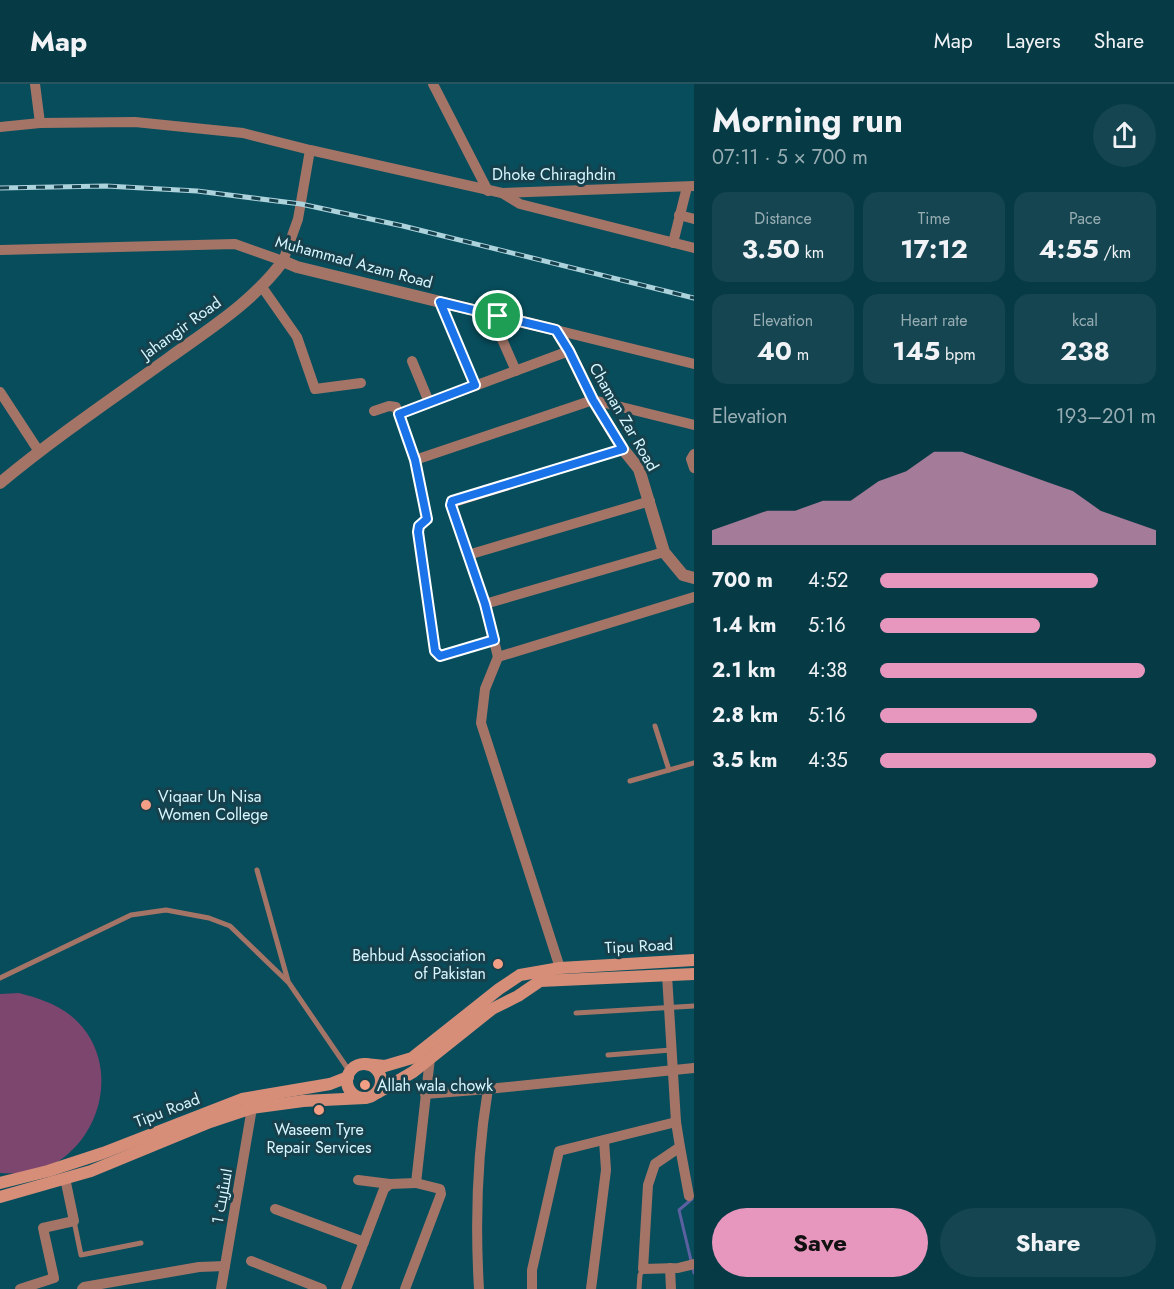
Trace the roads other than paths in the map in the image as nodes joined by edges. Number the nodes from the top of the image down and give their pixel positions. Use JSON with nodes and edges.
{"nodes":[{"id":1,"x":35,"y":84,"type":"edge"},
{"id":2,"x":433,"y":84,"type":"edge"},
{"id":3,"x":40,"y":123,"type":"junction"},
{"id":4,"x":0,"y":127,"type":"edge"},
{"id":5,"x":310,"y":150,"type":"junction"},
{"id":6,"x":690,"y":186,"type":"edge"},
{"id":7,"x":488,"y":190,"type":"junction"},
{"id":8,"x":502,"y":193,"type":"junction"},
{"id":9,"x":679,"y":215,"type":"junction"},
{"id":10,"x":694,"y":219,"type":"edge"},
{"id":11,"x":673,"y":243,"type":"junction"},
{"id":12,"x":694,"y":248,"type":"edge"},
{"id":13,"x":0,"y":250,"type":"edge"},
{"id":14,"x":283,"y":261,"type":"junction"},
{"id":15,"x":262,"y":287,"type":"junction"},
{"id":16,"x":440,"y":302,"type":"junction"},
{"id":17,"x":556,"y":330,"type":"junction"},
{"id":18,"x":501,"y":337,"type":"dead end"},
{"id":19,"x":569,"y":351,"type":"junction"},
{"id":20,"x":412,"y":361,"type":"dead end"},
{"id":21,"x":694,"y":364,"type":"edge"},
{"id":22,"x":516,"y":370,"type":"junction"},
{"id":23,"x":361,"y":383,"type":"dead end"},
{"id":24,"x":475,"y":385,"type":"junction"},
{"id":25,"x":0,"y":393,"type":"edge"},
{"id":26,"x":593,"y":400,"type":"junction"},
{"id":27,"x":429,"y":402,"type":"junction"},
{"id":28,"x":374,"y":411,"type":"dead end"},
{"id":29,"x":399,"y":414,"type":"junction"},
{"id":30,"x":694,"y":424,"type":"edge"},
{"id":31,"x":623,"y":449,"type":"junction"},
{"id":32,"x":38,"y":450,"type":"junction"},
{"id":33,"x":694,"y":454,"type":"edge"},
{"id":34,"x":415,"y":460,"type":"junction"},
{"id":35,"x":694,"y":468,"type":"edge"},
{"id":36,"x":0,"y":483,"type":"edge"},
{"id":37,"x":650,"y":501,"type":"junction"},
{"id":38,"x":664,"y":552,"type":"junction"},
{"id":39,"x":468,"y":555,"type":"junction"},
{"id":40,"x":694,"y":578,"type":"edge"},
{"id":41,"x":694,"y":597,"type":"edge"},
{"id":42,"x":485,"y":604,"type":"junction"},
{"id":43,"x":494,"y":640,"type":"junction"},
{"id":44,"x":498,"y":657,"type":"junction"},
{"id":45,"x":655,"y":726,"type":"dead end"},
{"id":46,"x":694,"y":763,"type":"edge"},
{"id":47,"x":669,"y":770,"type":"junction"},
{"id":48,"x":630,"y":781,"type":"dead end"},
{"id":49,"x":257,"y":870,"type":"dead end"},
{"id":50,"x":694,"y":960,"type":"edge"},
{"id":51,"x":560,"y":968,"type":"junction"},
{"id":52,"x":694,"y":974,"type":"edge"},
{"id":53,"x":667,"y":975,"type":"junction"},
{"id":54,"x":0,"y":978,"type":"edge"},
{"id":55,"x":289,"y":983,"type":"junction"},
{"id":56,"x":694,"y":1006,"type":"edge"},
{"id":57,"x":669,"y":1008,"type":"junction"},
{"id":58,"x":576,"y":1013,"type":"dead end"},
{"id":59,"x":671,"y":1050,"type":"junction"},
{"id":60,"x":608,"y":1055,"type":"dead end"},
{"id":61,"x":430,"y":1058,"type":"junction"},
{"id":62,"x":365,"y":1064,"type":"junction"},
{"id":63,"x":694,"y":1068,"type":"edge"},
{"id":64,"x":672,"y":1069,"type":"junction"},
{"id":65,"x":349,"y":1075,"type":"junction"},
{"id":66,"x":488,"y":1089,"type":"junction"},
{"id":67,"x":377,"y":1093,"type":"junction"},
{"id":68,"x":425,"y":1094,"type":"junction"},
{"id":69,"x":365,"y":1098,"type":"junction"},
{"id":70,"x":252,"y":1108,"type":"junction"},
{"id":71,"x":676,"y":1122,"type":"junction"},
{"id":72,"x":604,"y":1140,"type":"junction"},
{"id":73,"x":680,"y":1146,"type":"junction"},
{"id":74,"x":65,"y":1178,"type":"junction"},
{"id":75,"x":358,"y":1180,"type":"dead end"},
{"id":76,"x":0,"y":1183,"type":"edge"},
{"id":77,"x":416,"y":1183,"type":"junction"},
{"id":78,"x":390,"y":1184,"type":"junction"},
{"id":79,"x":688,"y":1196,"type":"dead end"},
{"id":80,"x":0,"y":1197,"type":"edge"},
{"id":81,"x":275,"y":1209,"type":"dead end"},
{"id":82,"x":74,"y":1221,"type":"junction"},
{"id":83,"x":364,"y":1242,"type":"junction"},
{"id":84,"x":141,"y":1243,"type":"dead end"},
{"id":85,"x":251,"y":1261,"type":"dead end"},
{"id":86,"x":225,"y":1266,"type":"junction"},
{"id":87,"x":690,"y":1266,"type":"edge"},
{"id":88,"x":670,"y":1268,"type":"junction"},
{"id":89,"x":644,"y":1269,"type":"junction"},
{"id":90,"x":20,"y":1289,"type":"edge"},
{"id":91,"x":82,"y":1289,"type":"edge"},
{"id":92,"x":221,"y":1289,"type":"edge"},
{"id":93,"x":322,"y":1289,"type":"edge"},
{"id":94,"x":346,"y":1289,"type":"edge"},
{"id":95,"x":405,"y":1289,"type":"edge"},
{"id":96,"x":479,"y":1289,"type":"edge"},
{"id":97,"x":532,"y":1289,"type":"edge"},
{"id":98,"x":591,"y":1289,"type":"edge"},
{"id":99,"x":639,"y":1289,"type":"edge"},
{"id":100,"x":671,"y":1289,"type":"edge"}],
"edges":[{"from":1,"to":3,"type":"street"},
{"from":2,"to":7,"type":"street"},
{"from":3,"to":4,"type":"street","name":"Dhoke Chiraghdin"},
{"from":3,"to":5,"type":"street","name":"Dhoke Chiraghdin"},
{"from":5,"to":7,"type":"street","name":"Dhoke Chiraghdin"},
{"from":5,"to":14,"type":"street","name":"Jahangir Road"},
{"from":6,"to":8,"type":"street","name":"Dhoke Chiraghdin"},
{"from":6,"to":9,"type":"street"},
{"from":7,"to":8,"type":"street","name":"Dhoke Chiraghdin"},
{"from":8,"to":11,"type":"street"},
{"from":9,"to":10,"type":"street"},
{"from":9,"to":11,"type":"street"},
{"from":11,"to":12,"type":"street"},
{"from":13,"to":14,"type":"street","name":"Muhammad Azam Road"},
{"from":14,"to":15,"type":"street","name":"Jahangir Road"},
{"from":14,"to":16,"type":"street","name":"Muhammad Azam Road"},
{"from":15,"to":23,"type":"street"},
{"from":15,"to":32,"type":"street","name":"Jahangir Road"},
{"from":16,"to":17,"type":"street","name":"Muhammad Azam Road"},
{"from":16,"to":24,"type":"street"},
{"from":17,"to":19,"type":"street","name":"Chaman Zar Road"},
{"from":17,"to":21,"type":"street","name":"Muhammad Azam Road"},
{"from":18,"to":22,"type":"street"},
{"from":19,"to":22,"type":"street"},
{"from":19,"to":26,"type":"street","name":"Chaman Zar Road"},
{"from":20,"to":27,"type":"street"},
{"from":22,"to":24,"type":"street"},
{"from":24,"to":27,"type":"street"},
{"from":25,"to":32,"type":"street"},
{"from":26,"to":30,"type":"street"},
{"from":26,"to":31,"type":"street","name":"Chaman Zar Road"},
{"from":26,"to":34,"type":"street"},
{"from":27,"to":29,"type":"street"},
{"from":28,"to":29,"type":"street"},
{"from":29,"to":34,"type":"street"},
{"from":31,"to":37,"type":"street","name":"Chaman Zar Road"},
{"from":31,"to":39,"type":"street"},
{"from":32,"to":36,"type":"street","name":"Jahangir Road"},
{"from":33,"to":35,"type":"street"},
{"from":34,"to":43,"type":"street"},
{"from":37,"to":38,"type":"street","name":"Chaman Zar Road"},
{"from":37,"to":39,"type":"street"},
{"from":38,"to":40,"type":"street","name":"Chaman Zar Road"},
{"from":38,"to":42,"type":"street"},
{"from":39,"to":42,"type":"street"},
{"from":41,"to":44,"type":"street"},
{"from":42,"to":43,"type":"street"},
{"from":43,"to":44,"type":"street"},
{"from":44,"to":51,"type":"street"},
{"from":45,"to":47,"type":"lane"},
{"from":46,"to":47,"type":"lane"},
{"from":47,"to":48,"type":"lane"},
{"from":49,"to":55,"type":"lane"},
{"from":50,"to":51,"type":"main road","name":"Tipu Road"},
{"from":51,"to":62,"type":"main road","name":"Tipu Road"},
{"from":52,"to":53,"type":"main road"},
{"from":53,"to":57,"type":"street"},
{"from":53,"to":61,"type":"main road"},
{"from":54,"to":55,"type":"lane"},
{"from":55,"to":65,"type":"lane"},
{"from":56,"to":57,"type":"lane"},
{"from":57,"to":58,"type":"lane"},
{"from":57,"to":59,"type":"street"},
{"from":59,"to":60,"type":"lane"},
{"from":59,"to":64,"type":"street"},
{"from":61,"to":67,"type":"main road"},
{"from":61,"to":68,"type":"street"},
{"from":62,"to":65,"type":"main road"},
{"from":62,"to":67,"type":"main road"},
{"from":63,"to":64,"type":"street"},
{"from":64,"to":66,"type":"street"},
{"from":64,"to":71,"type":"street"},
{"from":65,"to":69,"type":"main road"},
{"from":65,"to":76,"type":"main road","name":"Tipu Road"},
{"from":66,"to":68,"type":"street"},
{"from":66,"to":96,"type":"street"},
{"from":67,"to":69,"type":"main road"},
{"from":68,"to":77,"type":"street"},
{"from":69,"to":70,"type":"main road"},
{"from":70,"to":74,"type":"main road"},
{"from":70,"to":86,"type":"street","name":"اسٹریٹ 1"},
{"from":71,"to":72,"type":"street"},
{"from":71,"to":73,"type":"street"},
{"from":72,"to":97,"type":"street"},
{"from":72,"to":98,"type":"street"},
{"from":73,"to":79,"type":"street"},
{"from":73,"to":89,"type":"street"},
{"from":74,"to":80,"type":"main road"},
{"from":74,"to":82,"type":"street"},
{"from":75,"to":78,"type":"street"},
{"from":77,"to":78,"type":"street"},
{"from":77,"to":95,"type":"street"},
{"from":78,"to":83,"type":"street"},
{"from":81,"to":83,"type":"street"},
{"from":82,"to":84,"type":"lane"},
{"from":82,"to":90,"type":"street"},
{"from":83,"to":94,"type":"street"},
{"from":85,"to":93,"type":"street"},
{"from":86,"to":91,"type":"street"},
{"from":86,"to":92,"type":"street","name":"اسٹریٹ 1"},
{"from":87,"to":88,"type":"street"},
{"from":88,"to":89,"type":"street"},
{"from":88,"to":100,"type":"street"},
{"from":89,"to":99,"type":"lane"}]}
